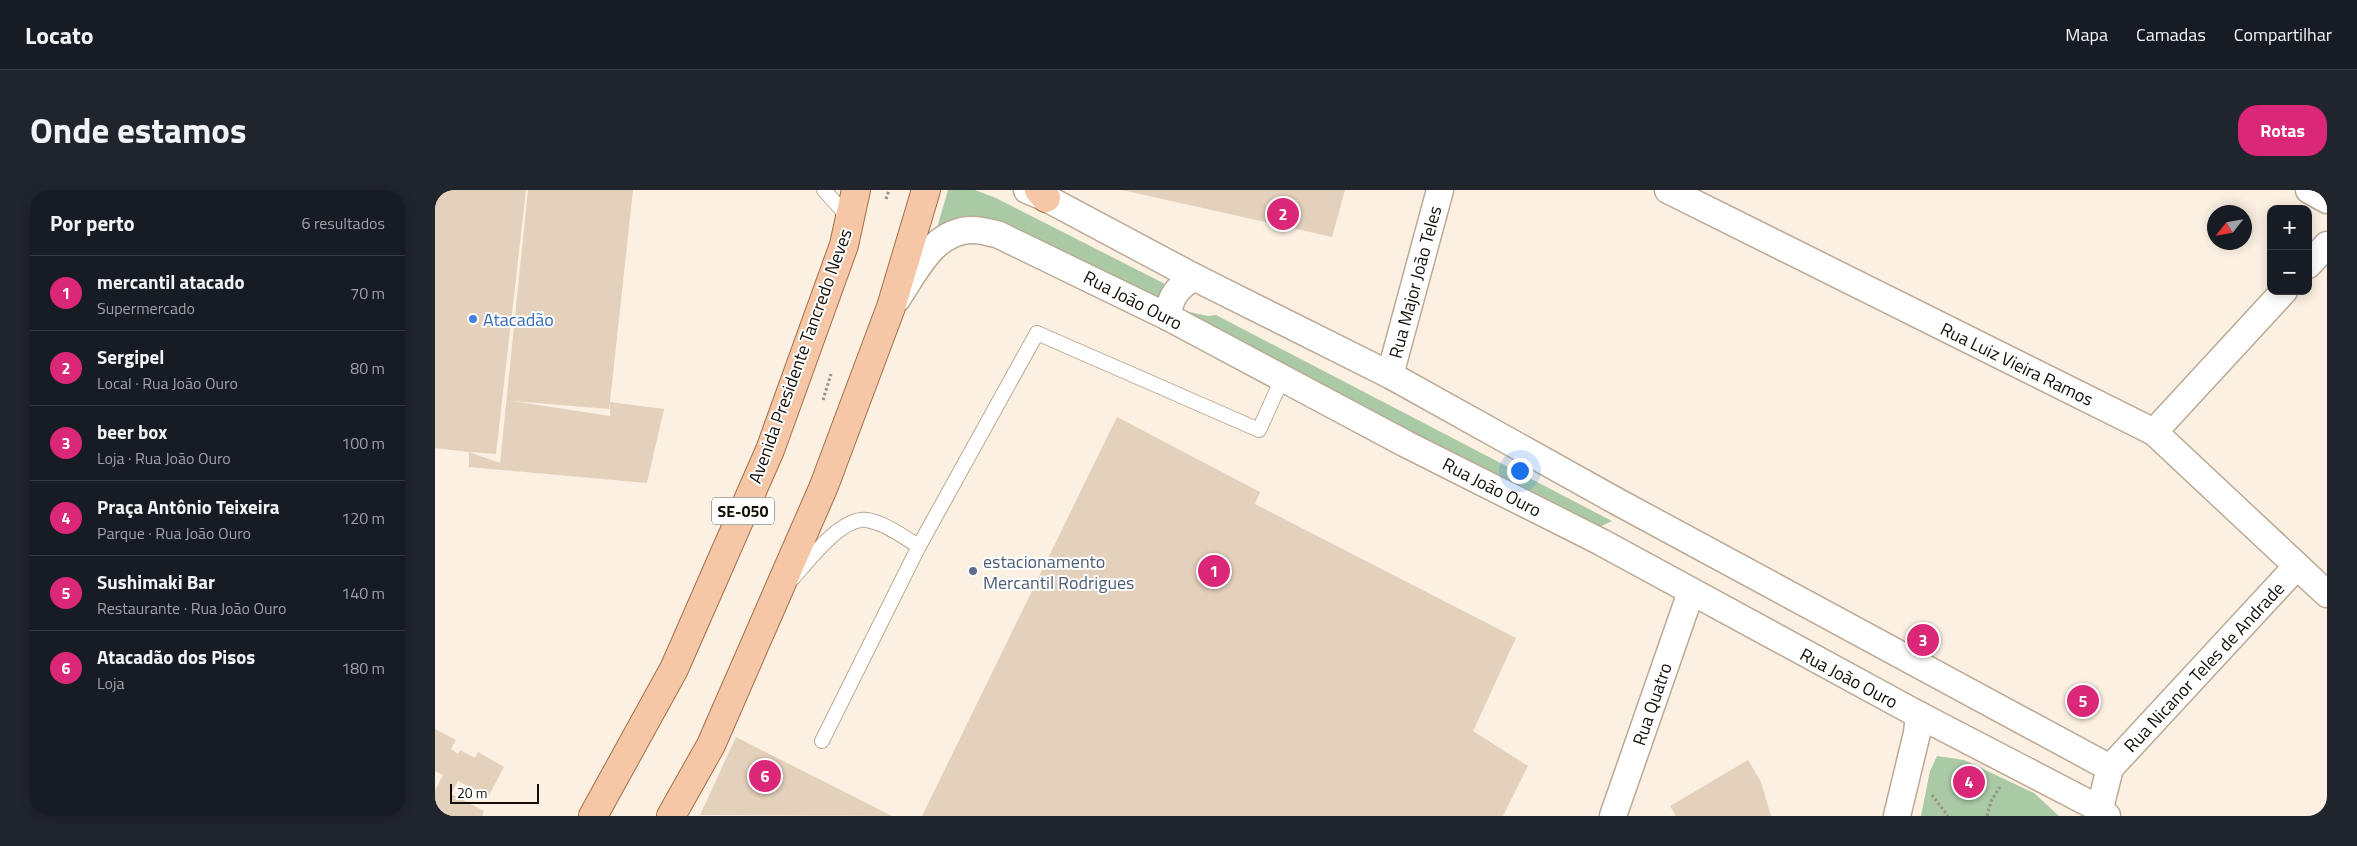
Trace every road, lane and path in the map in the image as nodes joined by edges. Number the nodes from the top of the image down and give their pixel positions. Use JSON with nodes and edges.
{"nodes":[{"id":1,"x":824,"y":190,"type":"edge"},
{"id":2,"x":856,"y":190,"type":"edge"},
{"id":3,"x":926,"y":190,"type":"edge"},
{"id":4,"x":1440,"y":190,"type":"edge"},
{"id":5,"x":1668,"y":190,"type":"edge"},
{"id":6,"x":2309,"y":190,"type":"edge"},
{"id":7,"x":1038,"y":193,"type":"edge"},
{"id":8,"x":2327,"y":200,"type":"edge"},
{"id":9,"x":849,"y":219,"type":"junction"},
{"id":10,"x":2327,"y":244,"type":"edge"},
{"id":11,"x":2312,"y":261,"type":"edge"},
{"id":12,"x":1194,"y":277,"type":"junction"},
{"id":13,"x":2280,"y":295,"type":"edge"},
{"id":14,"x":891,"y":307,"type":"junction"},
{"id":15,"x":1168,"y":317,"type":"junction"},
{"id":16,"x":1390,"y":375,"type":"junction"},
{"id":17,"x":1283,"y":377,"type":"junction"},
{"id":18,"x":2154,"y":432,"type":"junction"},
{"id":19,"x":1618,"y":502,"type":"junction"},
{"id":20,"x":1601,"y":542,"type":"junction"},
{"id":21,"x":919,"y":546,"type":"junction"},
{"id":22,"x":2297,"y":566,"type":"junction"},
{"id":23,"x":1691,"y":592,"type":"junction"},
{"id":24,"x":2327,"y":594,"type":"edge"},
{"id":25,"x":775,"y":597,"type":"junction"},
{"id":26,"x":1919,"y":715,"type":"junction"},
{"id":27,"x":822,"y":741,"type":"dead end"},
{"id":28,"x":2110,"y":768,"type":"junction"},
{"id":29,"x":2102,"y":814,"type":"edge"},
{"id":30,"x":593,"y":816,"type":"edge"},
{"id":31,"x":671,"y":816,"type":"edge"},
{"id":32,"x":1613,"y":816,"type":"edge"},
{"id":33,"x":1897,"y":816,"type":"edge"}],
"edges":[{"from":1,"to":9,"type":"lane"},
{"from":2,"to":9,"type":"main road","name":"Avenida Presidente Tancredo Neves","number":"SE-050"},
{"from":3,"to":14,"type":"main road"},
{"from":4,"to":16,"type":"street","name":"Rua Major João Teles"},
{"from":5,"to":18,"type":"street","name":"Rua Luiz Vieira Ramos"},
{"from":6,"to":8,"type":"street"},
{"from":7,"to":12,"type":"street"},
{"from":9,"to":30,"type":"main road","name":"Avenida Presidente Tancredo Neves","number":"SE-050"},
{"from":10,"to":11,"type":"street"},
{"from":12,"to":15,"type":"street"},
{"from":12,"to":16,"type":"street"},
{"from":13,"to":18,"type":"street"},
{"from":14,"to":15,"type":"street","name":"Rua João Ouro"},
{"from":14,"to":25,"type":"main road"},
{"from":15,"to":17,"type":"street","name":"Rua João Ouro"},
{"from":16,"to":19,"type":"street"},
{"from":17,"to":20,"type":"street","name":"Rua João Ouro"},
{"from":17,"to":21,"type":"lane"},
{"from":18,"to":22,"type":"street","name":"Rua Luiz Vieira Ramos"},
{"from":19,"to":20,"type":"street"},
{"from":19,"to":28,"type":"street"},
{"from":20,"to":23,"type":"street","name":"Rua João Ouro"},
{"from":21,"to":25,"type":"lane"},
{"from":21,"to":27,"type":"lane"},
{"from":22,"to":24,"type":"street","name":"Rua Luiz Vieira Ramos"},
{"from":22,"to":28,"type":"street","name":"Rua Nicanor Teles de Andrade"},
{"from":23,"to":26,"type":"street","name":"Rua João Ouro"},
{"from":23,"to":32,"type":"street","name":"Rua Quatro"},
{"from":25,"to":31,"type":"main road"},
{"from":26,"to":29,"type":"street","name":"Rua João Ouro"},
{"from":26,"to":33,"type":"street"},
{"from":28,"to":29,"type":"street"}]}
